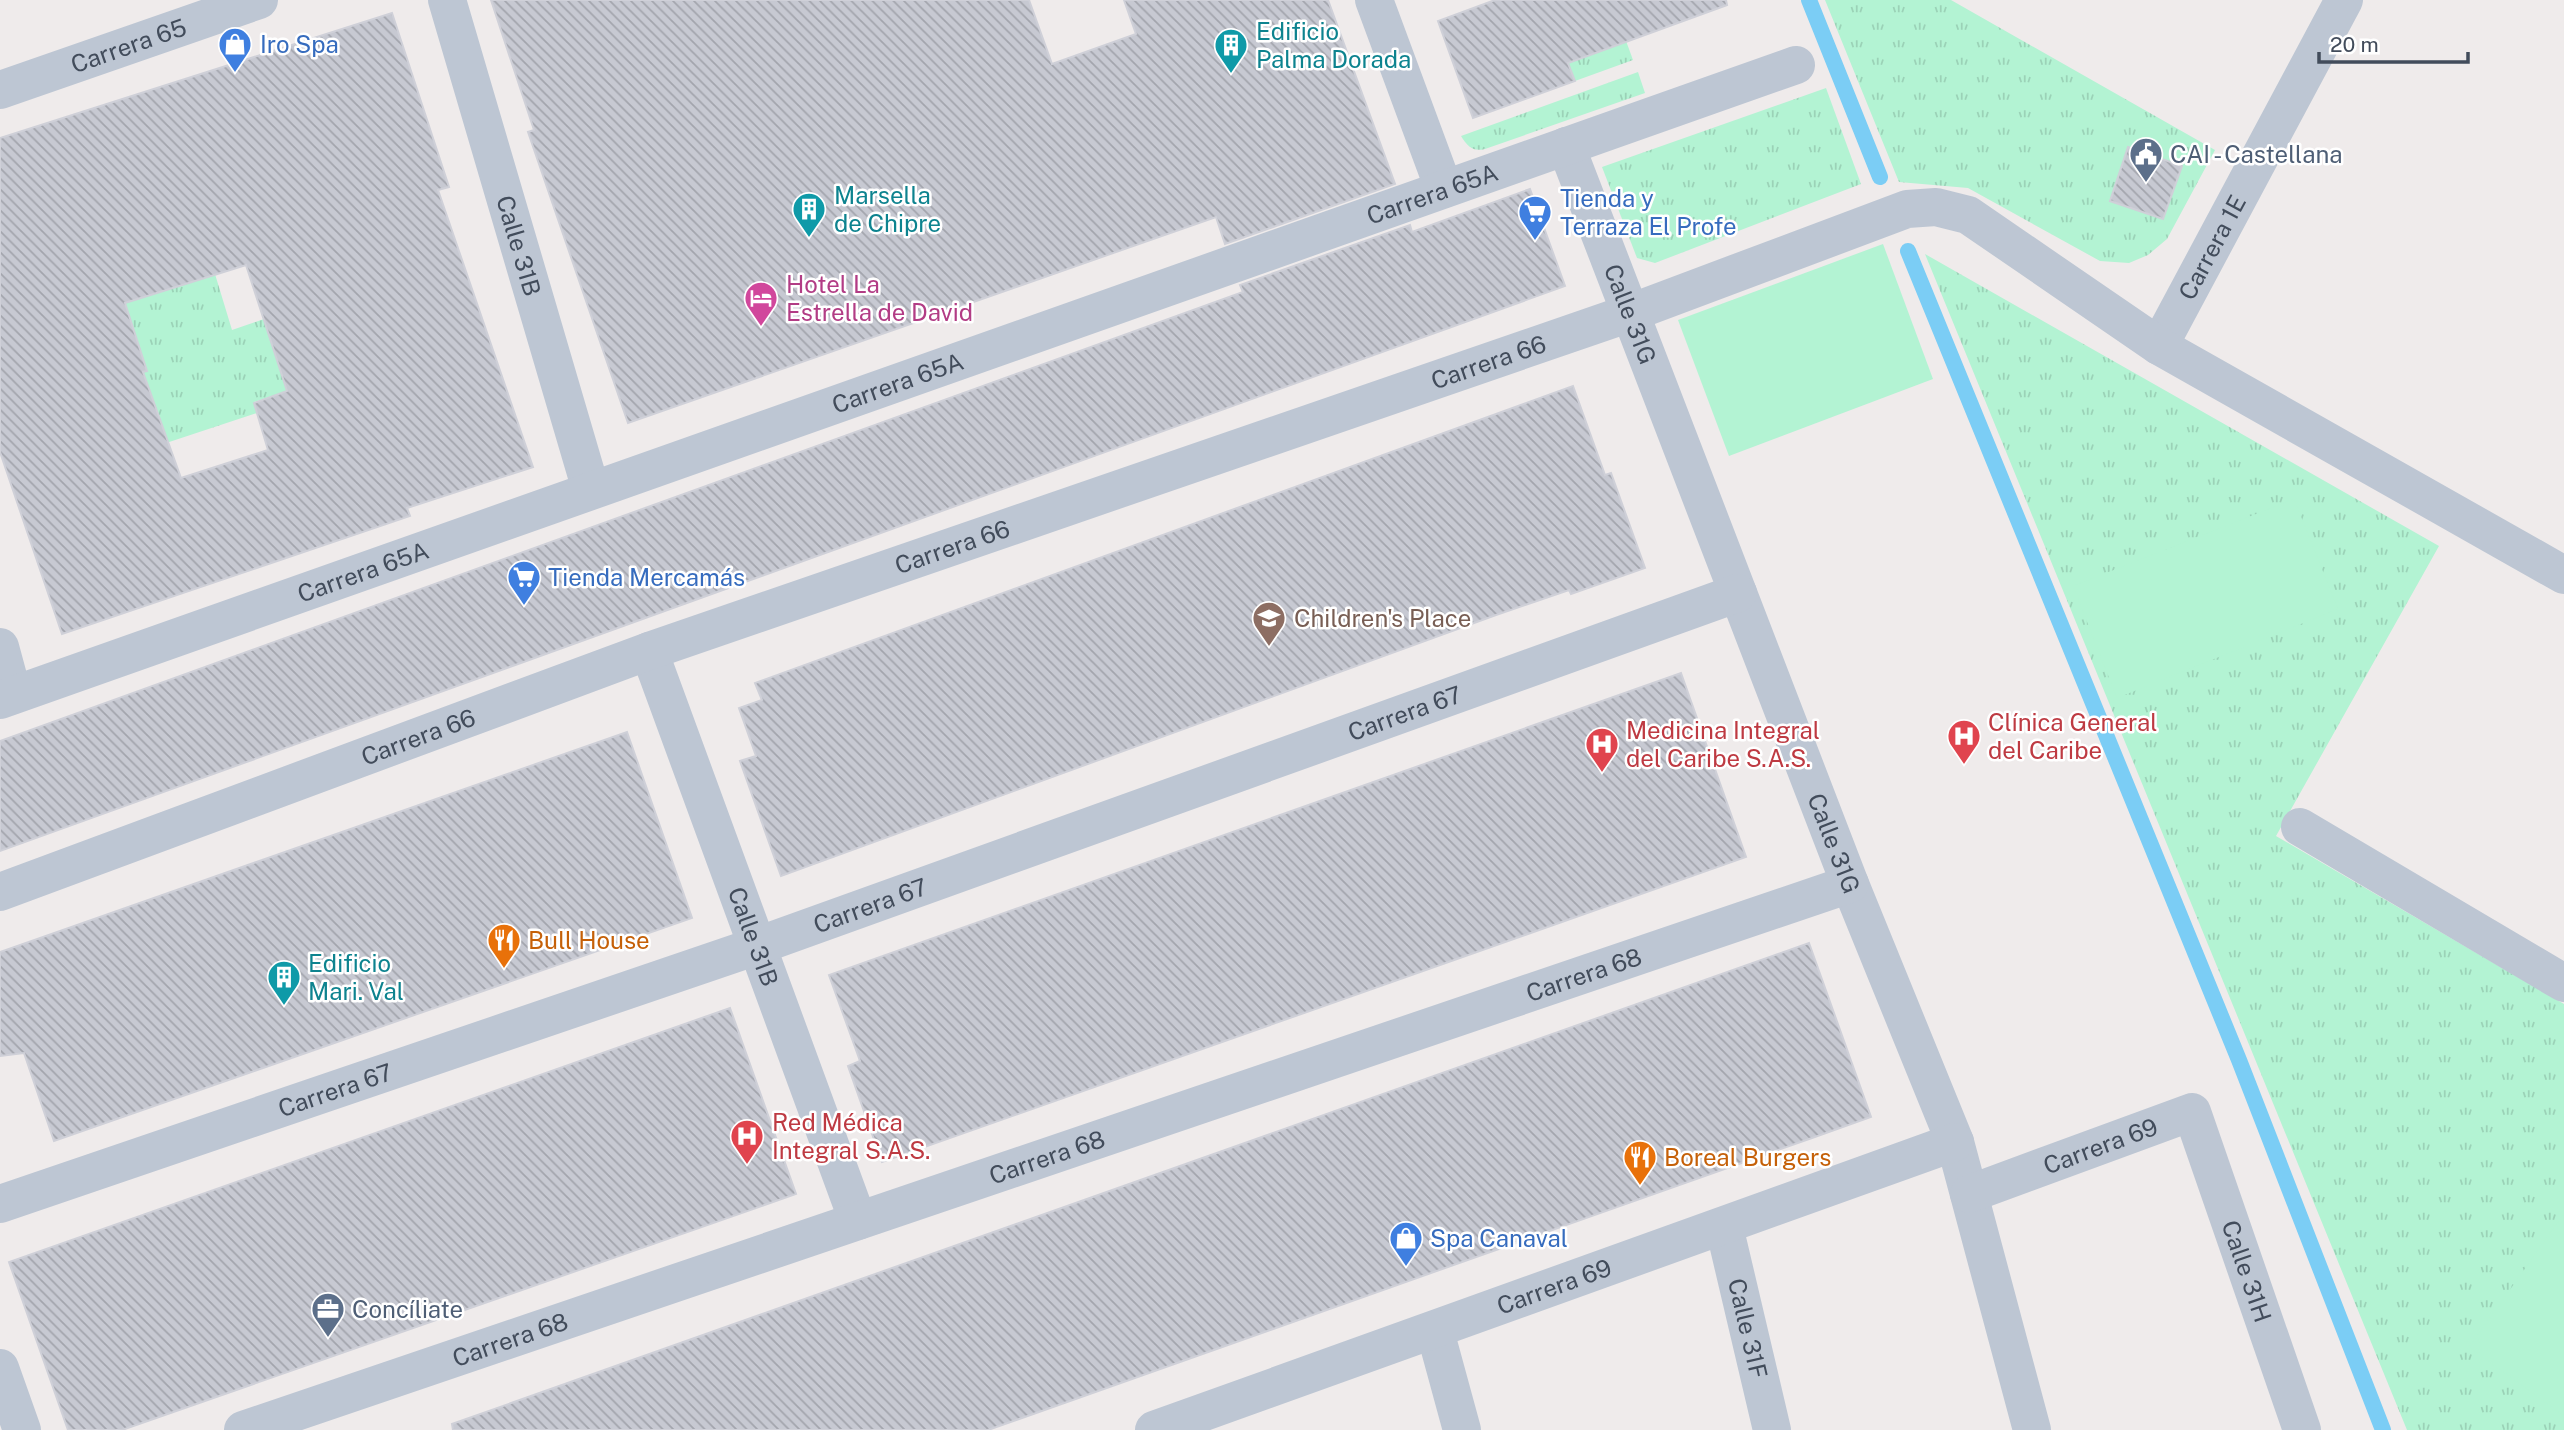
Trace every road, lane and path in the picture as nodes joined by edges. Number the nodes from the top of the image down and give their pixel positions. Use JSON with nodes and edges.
{"nodes":[{"id":1,"x":259,"y":0,"type":"edge"},
{"id":2,"x":447,"y":0,"type":"edge"},
{"id":3,"x":1374,"y":0,"type":"edge"},
{"id":4,"x":2344,"y":0,"type":"edge"},
{"id":5,"x":1796,"y":65,"type":"dead end"},
{"id":6,"x":0,"y":90,"type":"edge"},
{"id":7,"x":1566,"y":146,"type":"junction"},
{"id":8,"x":1444,"y":189,"type":"junction"},
{"id":9,"x":1630,"y":313,"type":"junction"},
{"id":10,"x":2159,"y":346,"type":"junction"},
{"id":11,"x":592,"y":490,"type":"junction"},
{"id":12,"x":2564,"y":575,"type":"edge"},
{"id":13,"x":1738,"y":593,"type":"junction"},
{"id":14,"x":0,"y":647,"type":"edge"},
{"id":15,"x":649,"y":651,"type":"junction"},
{"id":16,"x":7,"y":698,"type":"edge"},
{"id":17,"x":2300,"y":827,"type":"dead end"},
{"id":18,"x":1850,"y":884,"type":"junction"},
{"id":19,"x":0,"y":892,"type":"edge"},
{"id":20,"x":757,"y":946,"type":"junction"},
{"id":21,"x":2564,"y":983,"type":"edge"},
{"id":22,"x":2192,"y":1112,"type":"joint"},
{"id":23,"x":1955,"y":1142,"type":"junction"},
{"id":24,"x":1969,"y":1194,"type":"junction"},
{"id":25,"x":0,"y":1204,"type":"edge"},
{"id":26,"x":858,"y":1221,"type":"junction"},
{"id":27,"x":1724,"y":1226,"type":"junction"},
{"id":28,"x":1435,"y":1331,"type":"junction"},
{"id":29,"x":0,"y":1368,"type":"edge"},
{"id":30,"x":22,"y":1430,"type":"edge"},
{"id":31,"x":243,"y":1430,"type":"edge"},
{"id":32,"x":1154,"y":1430,"type":"edge"},
{"id":33,"x":1462,"y":1430,"type":"edge"},
{"id":34,"x":1772,"y":1430,"type":"edge"},
{"id":35,"x":2032,"y":1430,"type":"edge"},
{"id":36,"x":2302,"y":1430,"type":"edge"}],
"edges":[{"from":1,"to":6,"type":"street","name":"Carrera 65"},
{"from":2,"to":11,"type":"street","name":"Calle 31B"},
{"from":3,"to":8,"type":"street"},
{"from":4,"to":10,"type":"street","name":"Carrera 1E"},
{"from":5,"to":7,"type":"street","name":"Carrera 65A"},
{"from":7,"to":8,"type":"street","name":"Carrera 65A"},
{"from":7,"to":9,"type":"street","name":"Calle 31G"},
{"from":8,"to":11,"type":"street","name":"Carrera 65A"},
{"from":9,"to":10,"type":"street","name":"Carrera 66"},
{"from":9,"to":13,"type":"street","name":"Calle 31G"},
{"from":9,"to":15,"type":"street","name":"Carrera 66"},
{"from":10,"to":12,"type":"street","name":"Carrera 66"},
{"from":11,"to":16,"type":"street","name":"Carrera 65A"},
{"from":13,"to":18,"type":"street","name":"Calle 31G"},
{"from":13,"to":20,"type":"street","name":"Carrera 67"},
{"from":14,"to":16,"type":"street"},
{"from":15,"to":19,"type":"street","name":"Carrera 66"},
{"from":15,"to":20,"type":"street","name":"Calle 31B"},
{"from":17,"to":21,"type":"street"},
{"from":18,"to":23,"type":"street","name":"Calle 31G"},
{"from":18,"to":26,"type":"street","name":"Carrera 68"},
{"from":20,"to":25,"type":"street","name":"Carrera 67"},
{"from":20,"to":26,"type":"street","name":"Calle 31B"},
{"from":22,"to":24,"type":"street","name":"Carrera 69"},
{"from":22,"to":36,"type":"street","name":"Calle 31H"},
{"from":23,"to":24,"type":"street","name":"Calle 31G"},
{"from":23,"to":27,"type":"street","name":"Carrera 69"},
{"from":24,"to":35,"type":"street","name":"Calle 31G"},
{"from":26,"to":31,"type":"street","name":"Carrera 68"},
{"from":27,"to":28,"type":"street","name":"Carrera 69"},
{"from":27,"to":34,"type":"street","name":"Calle 31F"},
{"from":28,"to":32,"type":"street","name":"Carrera 69"},
{"from":28,"to":33,"type":"street"},
{"from":29,"to":30,"type":"street"}]}
